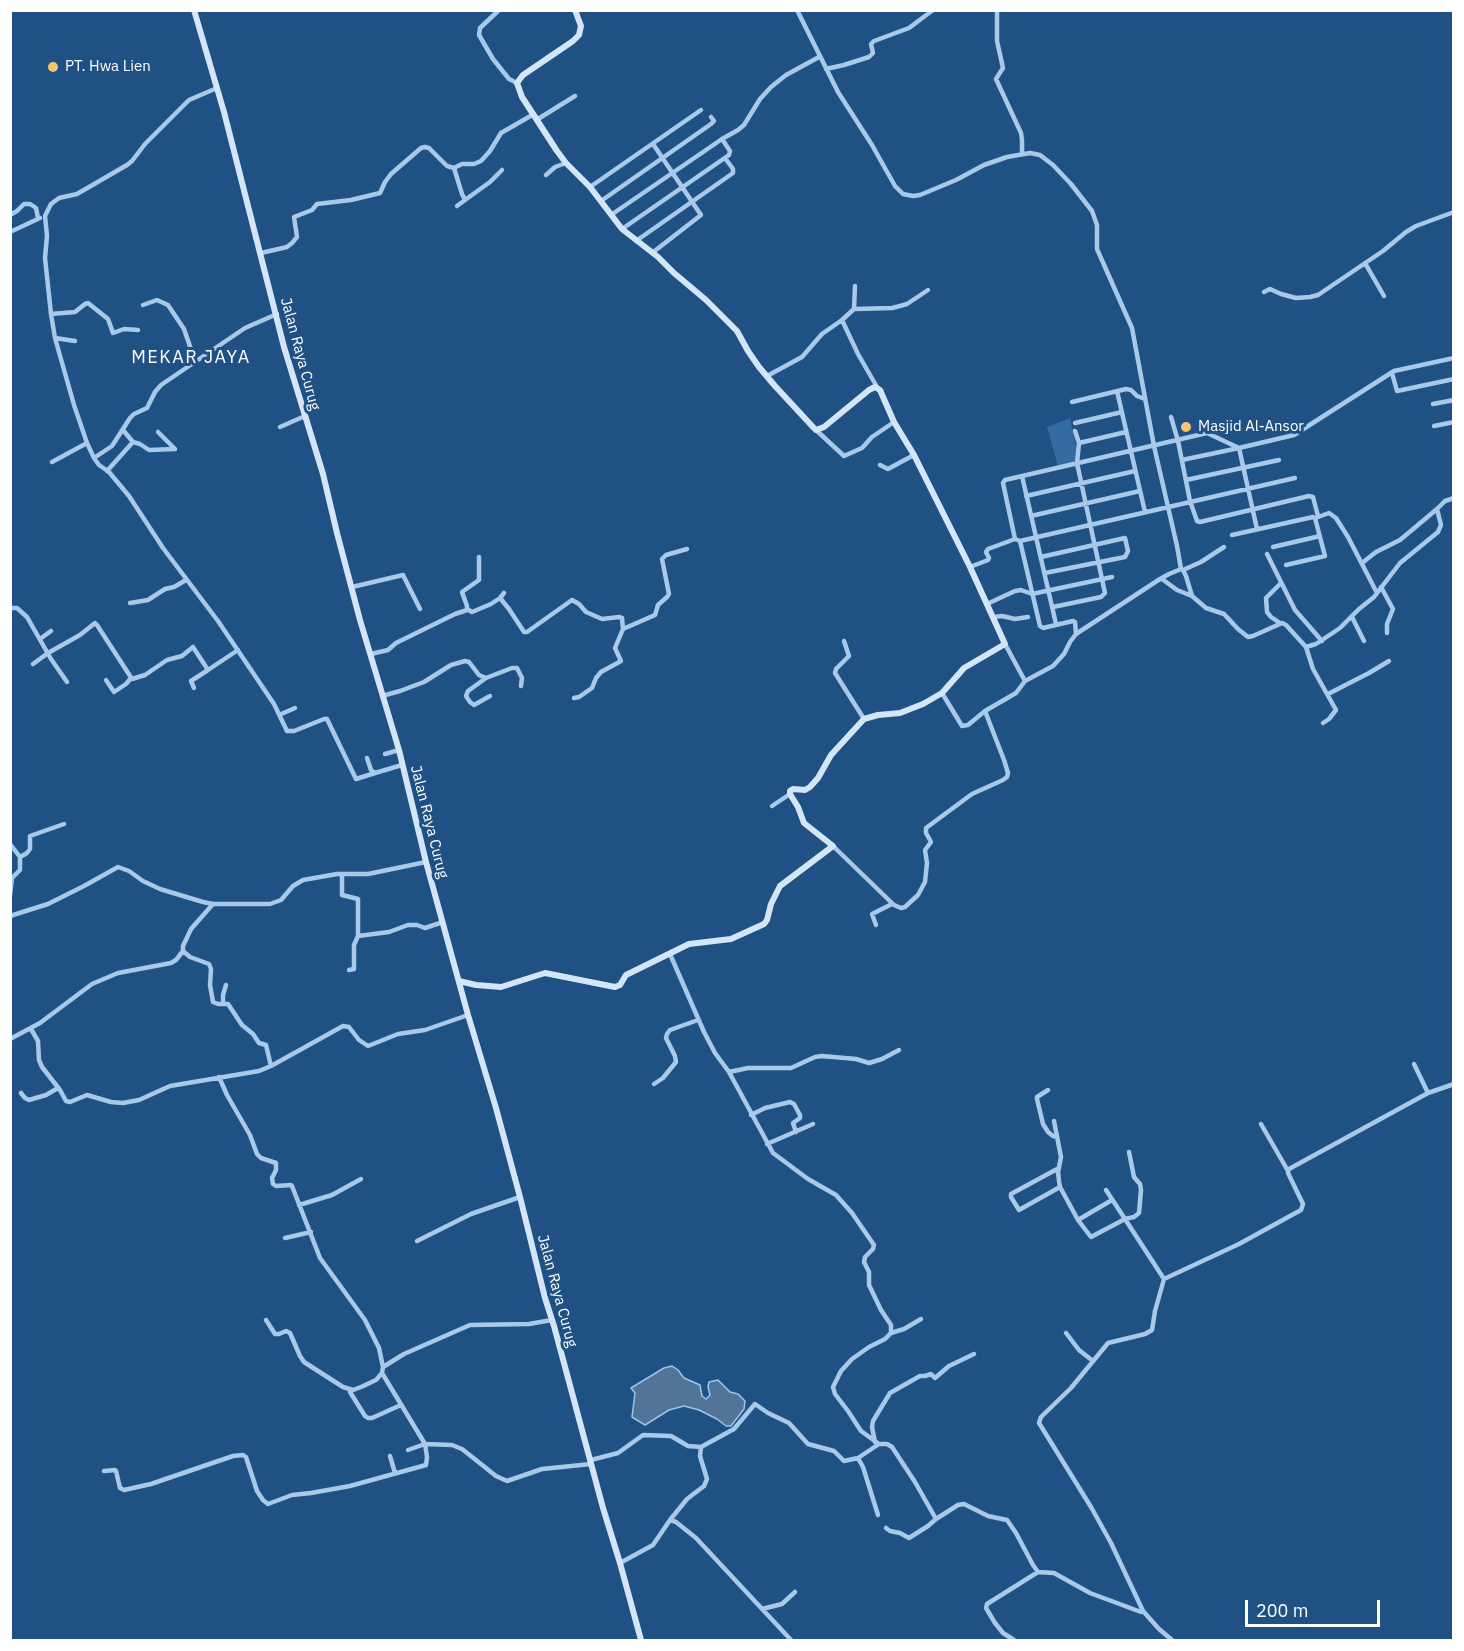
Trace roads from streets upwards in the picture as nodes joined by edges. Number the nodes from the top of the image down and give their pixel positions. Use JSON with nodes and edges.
{"nodes":[{"id":1,"x":194,"y":10,"type":"edge"},
{"id":2,"x":499,"y":10,"type":"edge"},
{"id":3,"x":575,"y":10,"type":"edge"},
{"id":4,"x":797,"y":10,"type":"edge"},
{"id":5,"x":933,"y":10,"type":"edge"},
{"id":6,"x":997,"y":10,"type":"edge"},
{"id":7,"x":819,"y":57,"type":"junction"},
{"id":8,"x":826,"y":69,"type":"junction"},
{"id":9,"x":517,"y":83,"type":"junction"},
{"id":10,"x":217,"y":88,"type":"junction"},
{"id":11,"x":575,"y":96,"type":"dead end"},
{"id":12,"x":701,"y":110,"type":"dead end"},
{"id":13,"x":536,"y":116,"type":"junction"},
{"id":14,"x":711,"y":117,"type":"dead end"},
{"id":15,"x":722,"y":139,"type":"junction"},
{"id":16,"x":653,"y":144,"type":"junction"},
{"id":17,"x":1022,"y":154,"type":"junction"},
{"id":18,"x":662,"y":158,"type":"junction"},
{"id":19,"x":725,"y":158,"type":"junction"},
{"id":20,"x":566,"y":163,"type":"junction"},
{"id":21,"x":454,"y":168,"type":"junction"},
{"id":22,"x":502,"y":170,"type":"dead end"},
{"id":23,"x":673,"y":173,"type":"junction"},
{"id":24,"x":546,"y":176,"type":"dead end"},
{"id":25,"x":590,"y":187,"type":"junction"},
{"id":26,"x":683,"y":187,"type":"junction"},
{"id":27,"x":465,"y":200,"type":"junction"},
{"id":28,"x":601,"y":201,"type":"junction"},
{"id":29,"x":693,"y":202,"type":"junction"},
{"id":30,"x":457,"y":206,"type":"dead end"},
{"id":31,"x":1454,"y":212,"type":"edge"},
{"id":32,"x":611,"y":214,"type":"junction"},
{"id":33,"x":10,"y":215,"type":"edge"},
{"id":34,"x":45,"y":216,"type":"junction"},
{"id":35,"x":38,"y":218,"type":"junction"},
{"id":36,"x":622,"y":229,"type":"junction"},
{"id":37,"x":10,"y":232,"type":"edge"},
{"id":38,"x":636,"y":241,"type":"junction"},
{"id":39,"x":652,"y":253,"type":"junction"},
{"id":40,"x":261,"y":254,"type":"junction"},
{"id":41,"x":1365,"y":263,"type":"junction"},
{"id":42,"x":855,"y":286,"type":"dead end"},
{"id":43,"x":928,"y":290,"type":"dead end"},
{"id":44,"x":1264,"y":292,"type":"dead end"},
{"id":45,"x":1384,"y":296,"type":"dead end"},
{"id":46,"x":143,"y":306,"type":"dead end"},
{"id":47,"x":854,"y":309,"type":"junction"},
{"id":48,"x":51,"y":314,"type":"junction"},
{"id":49,"x":277,"y":315,"type":"junction"},
{"id":50,"x":842,"y":320,"type":"junction"},
{"id":51,"x":138,"y":330,"type":"dead end"},
{"id":52,"x":56,"y":338,"type":"junction"},
{"id":53,"x":75,"y":341,"type":"dead end"},
{"id":54,"x":1454,"y":358,"type":"edge"},
{"id":55,"x":195,"y":361,"type":"junction"},
{"id":56,"x":1392,"y":373,"type":"junction"},
{"id":57,"x":767,"y":376,"type":"junction"},
{"id":58,"x":1454,"y":379,"type":"edge"},
{"id":59,"x":877,"y":387,"type":"junction"},
{"id":60,"x":1117,"y":391,"type":"junction"},
{"id":61,"x":1145,"y":399,"type":"junction"},
{"id":62,"x":1454,"y":400,"type":"edge"},
{"id":63,"x":1072,"y":402,"type":"dead end"},
{"id":64,"x":1433,"y":404,"type":"dead end"},
{"id":65,"x":1122,"y":412,"type":"junction"},
{"id":66,"x":305,"y":416,"type":"junction"},
{"id":67,"x":1171,"y":417,"type":"dead end"},
{"id":68,"x":894,"y":422,"type":"junction"},
{"id":69,"x":1454,"y":422,"type":"edge"},
{"id":70,"x":1075,"y":423,"type":"dead end"},
{"id":71,"x":1434,"y":426,"type":"dead end"},
{"id":72,"x":280,"y":427,"type":"dead end"},
{"id":73,"x":123,"y":430,"type":"junction"},
{"id":74,"x":816,"y":430,"type":"junction"},
{"id":75,"x":1075,"y":430,"type":"dead end"},
{"id":76,"x":158,"y":432,"type":"dead end"},
{"id":77,"x":1126,"y":432,"type":"junction"},
{"id":78,"x":1178,"y":441,"type":"junction"},
{"id":79,"x":133,"y":442,"type":"junction"},
{"id":80,"x":87,"y":443,"type":"junction"},
{"id":81,"x":1079,"y":443,"type":"junction"},
{"id":82,"x":1154,"y":446,"type":"junction"},
{"id":83,"x":1239,"y":448,"type":"junction"},
{"id":84,"x":1131,"y":451,"type":"junction"},
{"id":85,"x":914,"y":455,"type":"junction"},
{"id":86,"x":94,"y":458,"type":"junction"},
{"id":87,"x":1182,"y":460,"type":"junction"},
{"id":88,"x":1279,"y":460,"type":"dead end"},
{"id":89,"x":52,"y":462,"type":"dead end"},
{"id":90,"x":1077,"y":463,"type":"junction"},
{"id":91,"x":880,"y":465,"type":"dead end"},
{"id":92,"x":1245,"y":468,"type":"junction"},
{"id":93,"x":107,"y":471,"type":"junction"},
{"id":94,"x":1135,"y":471,"type":"junction"},
{"id":95,"x":1022,"y":476,"type":"junction"},
{"id":96,"x":1295,"y":478,"type":"dead end"},
{"id":97,"x":1186,"y":480,"type":"junction"},
{"id":98,"x":1081,"y":483,"type":"junction"},
{"id":99,"x":1249,"y":488,"type":"junction"},
{"id":100,"x":1140,"y":491,"type":"junction"},
{"id":101,"x":1026,"y":496,"type":"junction"},
{"id":102,"x":1454,"y":498,"type":"edge"},
{"id":103,"x":1190,"y":501,"type":"junction"},
{"id":104,"x":1086,"y":503,"type":"junction"},
{"id":105,"x":1168,"y":507,"type":"junction"},
{"id":106,"x":1253,"y":509,"type":"junction"},
{"id":107,"x":1437,"y":509,"type":"junction"},
{"id":108,"x":1145,"y":512,"type":"junction"},
{"id":109,"x":1031,"y":516,"type":"junction"},
{"id":110,"x":1317,"y":517,"type":"junction"},
{"id":111,"x":1090,"y":526,"type":"junction"},
{"id":112,"x":1257,"y":529,"type":"junction"},
{"id":113,"x":1232,"y":535,"type":"dead end"},
{"id":114,"x":1320,"y":536,"type":"junction"},
{"id":115,"x":1036,"y":537,"type":"junction"},
{"id":116,"x":1018,"y":540,"type":"junction"},
{"id":117,"x":1094,"y":544,"type":"junction"},
{"id":118,"x":1224,"y":547,"type":"dead end"},
{"id":119,"x":1274,"y":547,"type":"dead end"},
{"id":120,"x":687,"y":549,"type":"dead end"},
{"id":121,"x":1267,"y":555,"type":"dead end"},
{"id":122,"x":479,"y":557,"type":"dead end"},
{"id":123,"x":1041,"y":557,"type":"junction"},
{"id":124,"x":1099,"y":562,"type":"junction"},
{"id":125,"x":1362,"y":563,"type":"junction"},
{"id":126,"x":1286,"y":565,"type":"dead end"},
{"id":127,"x":970,"y":567,"type":"junction"},
{"id":128,"x":1182,"y":569,"type":"junction"},
{"id":129,"x":1045,"y":573,"type":"junction"},
{"id":130,"x":1112,"y":577,"type":"dead end"},
{"id":131,"x":1102,"y":579,"type":"junction"},
{"id":132,"x":1160,"y":579,"type":"junction"},
{"id":133,"x":186,"y":580,"type":"junction"},
{"id":134,"x":1281,"y":583,"type":"junction"},
{"id":135,"x":352,"y":587,"type":"junction"},
{"id":136,"x":1382,"y":587,"type":"junction"},
{"id":137,"x":1048,"y":591,"type":"junction"},
{"id":138,"x":504,"y":593,"type":"dead end"},
{"id":139,"x":1377,"y":593,"type":"junction"},
{"id":140,"x":1032,"y":594,"type":"junction"},
{"id":141,"x":1192,"y":596,"type":"junction"},
{"id":142,"x":500,"y":598,"type":"junction"},
{"id":143,"x":130,"y":603,"type":"dead end"},
{"id":144,"x":987,"y":604,"type":"junction"},
{"id":145,"x":1053,"y":607,"type":"junction"},
{"id":146,"x":10,"y":608,"type":"edge"},
{"id":147,"x":420,"y":609,"type":"dead end"},
{"id":148,"x":467,"y":609,"type":"junction"},
{"id":149,"x":993,"y":617,"type":"junction"},
{"id":150,"x":1028,"y":617,"type":"dead end"},
{"id":151,"x":1352,"y":617,"type":"junction"},
{"id":152,"x":1280,"y":623,"type":"junction"},
{"id":153,"x":1056,"y":624,"type":"junction"},
{"id":154,"x":623,"y":629,"type":"junction"},
{"id":155,"x":51,"y":631,"type":"dead end"},
{"id":156,"x":1388,"y":633,"type":"dead end"},
{"id":157,"x":1076,"y":634,"type":"junction"},
{"id":158,"x":40,"y":639,"type":"junction"},
{"id":159,"x":1323,"y":640,"type":"junction"},
{"id":160,"x":843,"y":641,"type":"dead end"},
{"id":161,"x":1364,"y":641,"type":"dead end"},
{"id":162,"x":1005,"y":644,"type":"junction"},
{"id":163,"x":1306,"y":647,"type":"junction"},
{"id":164,"x":238,"y":650,"type":"junction"},
{"id":165,"x":48,"y":653,"type":"junction"},
{"id":166,"x":371,"y":654,"type":"junction"},
{"id":167,"x":1389,"y":661,"type":"dead end"},
{"id":168,"x":33,"y":664,"type":"dead end"},
{"id":169,"x":208,"y":670,"type":"junction"},
{"id":170,"x":131,"y":678,"type":"junction"},
{"id":171,"x":486,"y":678,"type":"junction"},
{"id":172,"x":106,"y":680,"type":"dead end"},
{"id":173,"x":1025,"y":681,"type":"junction"},
{"id":174,"x":67,"y":682,"type":"dead end"},
{"id":175,"x":521,"y":686,"type":"dead end"},
{"id":176,"x":194,"y":688,"type":"dead end"},
{"id":177,"x":942,"y":693,"type":"junction"},
{"id":178,"x":1328,"y":694,"type":"junction"},
{"id":179,"x":382,"y":696,"type":"junction"},
{"id":180,"x":490,"y":696,"type":"dead end"},
{"id":181,"x":574,"y":698,"type":"dead end"},
{"id":182,"x":295,"y":708,"type":"dead end"},
{"id":183,"x":985,"y":711,"type":"junction"},
{"id":184,"x":279,"y":715,"type":"junction"},
{"id":185,"x":864,"y":719,"type":"junction"},
{"id":186,"x":1323,"y":723,"type":"dead end"},
{"id":187,"x":399,"y":750,"type":"junction"},
{"id":188,"x":385,"y":754,"type":"dead end"},
{"id":189,"x":367,"y":758,"type":"dead end"},
{"id":190,"x":402,"y":765,"type":"junction"},
{"id":191,"x":375,"y":773,"type":"junction"},
{"id":192,"x":790,"y":794,"type":"junction"},
{"id":193,"x":772,"y":806,"type":"dead end"},
{"id":194,"x":64,"y":824,"type":"dead end"},
{"id":195,"x":10,"y":844,"type":"edge"},
{"id":196,"x":833,"y":846,"type":"junction"},
{"id":197,"x":20,"y":857,"type":"junction"},
{"id":198,"x":426,"y":862,"type":"junction"},
{"id":199,"x":342,"y":874,"type":"junction"},
{"id":200,"x":11,"y":877,"type":"edge"},
{"id":201,"x":10,"y":895,"type":"edge"},
{"id":202,"x":213,"y":904,"type":"junction"},
{"id":203,"x":892,"y":904,"type":"junction"},
{"id":204,"x":11,"y":915,"type":"edge"},
{"id":205,"x":443,"y":922,"type":"junction"},
{"id":206,"x":876,"y":925,"type":"dead end"},
{"id":207,"x":358,"y":936,"type":"junction"},
{"id":208,"x":183,"y":951,"type":"junction"},
{"id":209,"x":670,"y":954,"type":"junction"},
{"id":210,"x":349,"y":970,"type":"dead end"},
{"id":211,"x":459,"y":981,"type":"junction"},
{"id":212,"x":226,"y":985,"type":"dead end"},
{"id":213,"x":223,"y":1004,"type":"junction"},
{"id":214,"x":468,"y":1015,"type":"junction"},
{"id":215,"x":698,"y":1020,"type":"junction"},
{"id":216,"x":31,"y":1029,"type":"junction"},
{"id":217,"x":10,"y":1039,"type":"edge"},
{"id":218,"x":899,"y":1050,"type":"dead end"},
{"id":219,"x":1414,"y":1064,"type":"dead end"},
{"id":220,"x":271,"y":1066,"type":"junction"},
{"id":221,"x":729,"y":1072,"type":"junction"},
{"id":222,"x":219,"y":1077,"type":"junction"},
{"id":223,"x":654,"y":1084,"type":"dead end"},
{"id":224,"x":1454,"y":1084,"type":"edge"},
{"id":225,"x":58,"y":1088,"type":"junction"},
{"id":226,"x":1048,"y":1090,"type":"dead end"},
{"id":227,"x":21,"y":1093,"type":"dead end"},
{"id":228,"x":1428,"y":1093,"type":"junction"},
{"id":229,"x":752,"y":1115,"type":"junction"},
{"id":230,"x":1054,"y":1121,"type":"dead end"},
{"id":231,"x":813,"y":1124,"type":"dead end"},
{"id":232,"x":1261,"y":1124,"type":"dead end"},
{"id":233,"x":796,"y":1132,"type":"junction"},
{"id":234,"x":1057,"y":1137,"type":"junction"},
{"id":235,"x":767,"y":1144,"type":"junction"},
{"id":236,"x":1129,"y":1152,"type":"dead end"},
{"id":237,"x":1059,"y":1168,"type":"junction"},
{"id":238,"x":1288,"y":1171,"type":"junction"},
{"id":239,"x":361,"y":1179,"type":"dead end"},
{"id":240,"x":1060,"y":1187,"type":"junction"},
{"id":241,"x":1106,"y":1191,"type":"dead end"},
{"id":242,"x":520,"y":1197,"type":"junction"},
{"id":243,"x":1112,"y":1200,"type":"junction"},
{"id":244,"x":299,"y":1205,"type":"junction"},
{"id":245,"x":1125,"y":1219,"type":"junction"},
{"id":246,"x":1078,"y":1220,"type":"junction"},
{"id":247,"x":311,"y":1232,"type":"junction"},
{"id":248,"x":285,"y":1238,"type":"dead end"},
{"id":249,"x":417,"y":1241,"type":"dead end"},
{"id":250,"x":1164,"y":1279,"type":"junction"},
{"id":251,"x":921,"y":1319,"type":"dead end"},
{"id":252,"x":266,"y":1320,"type":"dead end"},
{"id":253,"x":552,"y":1320,"type":"junction"},
{"id":254,"x":891,"y":1333,"type":"junction"},
{"id":255,"x":1066,"y":1334,"type":"dead end"},
{"id":256,"x":974,"y":1354,"type":"dead end"},
{"id":257,"x":1093,"y":1361,"type":"junction"},
{"id":258,"x":383,"y":1370,"type":"junction"},
{"id":259,"x":353,"y":1390,"type":"junction"},
{"id":260,"x":401,"y":1405,"type":"junction"},
{"id":261,"x":877,"y":1443,"type":"junction"},
{"id":262,"x":425,"y":1444,"type":"junction"},
{"id":263,"x":701,"y":1447,"type":"junction"},
{"id":264,"x":408,"y":1449,"type":"dead end"},
{"id":265,"x":390,"y":1456,"type":"dead end"},
{"id":266,"x":858,"y":1458,"type":"junction"},
{"id":267,"x":591,"y":1462,"type":"junction"},
{"id":268,"x":105,"y":1471,"type":"dead end"},
{"id":269,"x":395,"y":1473,"type":"junction"},
{"id":270,"x":878,"y":1515,"type":"dead end"},
{"id":271,"x":936,"y":1519,"type":"junction"},
{"id":272,"x":670,"y":1520,"type":"junction"},
{"id":273,"x":885,"y":1528,"type":"dead end"},
{"id":274,"x":620,"y":1563,"type":"junction"},
{"id":275,"x":1038,"y":1572,"type":"junction"},
{"id":276,"x":795,"y":1592,"type":"dead end"},
{"id":277,"x":762,"y":1609,"type":"junction"},
{"id":278,"x":1143,"y":1611,"type":"junction"},
{"id":279,"x":641,"y":1641,"type":"edge"},
{"id":280,"x":791,"y":1641,"type":"edge"},
{"id":281,"x":1014,"y":1641,"type":"edge"},
{"id":282,"x":1172,"y":1641,"type":"edge"}],
"edges":[{"from":1,"to":10,"type":"street","name":"Jalan Raya Curug"},
{"from":2,"to":9,"type":"street"},
{"from":3,"to":9,"type":"street"},
{"from":4,"to":7,"type":"street"},
{"from":5,"to":8,"type":"street"},
{"from":6,"to":17,"type":"street"},
{"from":7,"to":8,"type":"street"},
{"from":7,"to":15,"type":"street"},
{"from":8,"to":17,"type":"street"},
{"from":9,"to":13,"type":"street"},
{"from":10,"to":34,"type":"street"},
{"from":10,"to":40,"type":"street","name":"Jalan Raya Curug"},
{"from":11,"to":13,"type":"street"},
{"from":12,"to":16,"type":"street"},
{"from":13,"to":20,"type":"street"},
{"from":13,"to":21,"type":"street"},
{"from":14,"to":18,"type":"street"},
{"from":15,"to":19,"type":"street"},
{"from":15,"to":23,"type":"street"},
{"from":16,"to":18,"type":"street"},
{"from":16,"to":25,"type":"street"},
{"from":17,"to":61,"type":"street"},
{"from":18,"to":23,"type":"street"},
{"from":18,"to":28,"type":"street"},
{"from":19,"to":26,"type":"street"},
{"from":19,"to":29,"type":"street"},
{"from":20,"to":24,"type":"street"},
{"from":20,"to":25,"type":"street"},
{"from":21,"to":27,"type":"street"},
{"from":21,"to":40,"type":"street"},
{"from":22,"to":27,"type":"street"},
{"from":23,"to":26,"type":"street"},
{"from":23,"to":32,"type":"street"},
{"from":25,"to":28,"type":"street"},
{"from":26,"to":29,"type":"street"},
{"from":26,"to":36,"type":"street"},
{"from":27,"to":30,"type":"street"},
{"from":28,"to":32,"type":"street"},
{"from":29,"to":38,"type":"street"},
{"from":29,"to":39,"type":"street"},
{"from":31,"to":41,"type":"street"},
{"from":32,"to":36,"type":"street"},
{"from":33,"to":35,"type":"street"},
{"from":34,"to":35,"type":"street"},
{"from":34,"to":48,"type":"street"},
{"from":35,"to":37,"type":"street"},
{"from":36,"to":38,"type":"street"},
{"from":38,"to":39,"type":"street"},
{"from":39,"to":57,"type":"street"},
{"from":40,"to":49,"type":"street","name":"Jalan Raya Curug"},
{"from":41,"to":44,"type":"street"},
{"from":41,"to":45,"type":"street"},
{"from":42,"to":47,"type":"street"},
{"from":43,"to":47,"type":"street"},
{"from":46,"to":55,"type":"street"},
{"from":47,"to":50,"type":"street"},
{"from":48,"to":51,"type":"street"},
{"from":48,"to":52,"type":"street"},
{"from":49,"to":55,"type":"street"},
{"from":49,"to":66,"type":"street","name":"Jalan Raya Curug"},
{"from":50,"to":57,"type":"street"},
{"from":50,"to":59,"type":"street"},
{"from":52,"to":53,"type":"street"},
{"from":52,"to":80,"type":"street"},
{"from":54,"to":56,"type":"street"},
{"from":55,"to":73,"type":"street"},
{"from":56,"to":58,"type":"street"},
{"from":56,"to":83,"type":"street"},
{"from":57,"to":74,"type":"street"},
{"from":59,"to":68,"type":"street"},
{"from":59,"to":74,"type":"street"},
{"from":60,"to":61,"type":"street"},
{"from":60,"to":63,"type":"street"},
{"from":60,"to":65,"type":"street"},
{"from":61,"to":82,"type":"street"},
{"from":62,"to":64,"type":"street"},
{"from":65,"to":70,"type":"street"},
{"from":65,"to":77,"type":"street"},
{"from":66,"to":72,"type":"street"},
{"from":66,"to":135,"type":"street","name":"Jalan Raya Curug"},
{"from":67,"to":78,"type":"street"},
{"from":68,"to":74,"type":"street"},
{"from":68,"to":85,"type":"street"},
{"from":69,"to":71,"type":"street"},
{"from":73,"to":79,"type":"street"},
{"from":73,"to":86,"type":"street"},
{"from":75,"to":81,"type":"street"},
{"from":76,"to":79,"type":"street"},
{"from":77,"to":81,"type":"street"},
{"from":77,"to":84,"type":"street"},
{"from":78,"to":82,"type":"street"},
{"from":78,"to":83,"type":"street"},
{"from":78,"to":87,"type":"street"},
{"from":79,"to":93,"type":"street"},
{"from":80,"to":86,"type":"street"},
{"from":80,"to":89,"type":"street"},
{"from":81,"to":90,"type":"street"},
{"from":82,"to":84,"type":"street"},
{"from":82,"to":105,"type":"street"},
{"from":83,"to":87,"type":"street"},
{"from":83,"to":92,"type":"street"},
{"from":84,"to":90,"type":"street"},
{"from":84,"to":94,"type":"street"},
{"from":85,"to":91,"type":"street"},
{"from":85,"to":127,"type":"street"},
{"from":86,"to":93,"type":"street"},
{"from":87,"to":97,"type":"street"},
{"from":88,"to":92,"type":"street"},
{"from":90,"to":95,"type":"street"},
{"from":90,"to":98,"type":"street"},
{"from":92,"to":97,"type":"street"},
{"from":92,"to":99,"type":"street"},
{"from":93,"to":133,"type":"street"},
{"from":94,"to":98,"type":"street"},
{"from":94,"to":100,"type":"street"},
{"from":95,"to":101,"type":"street"},
{"from":95,"to":116,"type":"street"},
{"from":96,"to":99,"type":"street"},
{"from":97,"to":103,"type":"street"},
{"from":98,"to":101,"type":"street"},
{"from":98,"to":104,"type":"street"},
{"from":99,"to":103,"type":"street"},
{"from":99,"to":106,"type":"street"},
{"from":100,"to":104,"type":"street"},
{"from":100,"to":108,"type":"street"},
{"from":101,"to":109,"type":"street"},
{"from":102,"to":107,"type":"street"},
{"from":103,"to":105,"type":"street"},
{"from":103,"to":106,"type":"street"},
{"from":104,"to":109,"type":"street"},
{"from":104,"to":111,"type":"street"},
{"from":105,"to":108,"type":"street"},
{"from":105,"to":128,"type":"street"},
{"from":106,"to":110,"type":"street"},
{"from":106,"to":112,"type":"street"},
{"from":107,"to":125,"type":"street"},
{"from":107,"to":136,"type":"street"},
{"from":108,"to":111,"type":"street"},
{"from":109,"to":115,"type":"street"},
{"from":110,"to":112,"type":"street"},
{"from":110,"to":114,"type":"street"},
{"from":110,"to":125,"type":"street"},
{"from":111,"to":115,"type":"street"},
{"from":111,"to":117,"type":"street"},
{"from":112,"to":113,"type":"street"},
{"from":114,"to":119,"type":"street"},
{"from":114,"to":126,"type":"street"},
{"from":115,"to":116,"type":"street"},
{"from":115,"to":123,"type":"street"},
{"from":116,"to":127,"type":"street"},
{"from":116,"to":140,"type":"street"},
{"from":117,"to":123,"type":"street"},
{"from":117,"to":124,"type":"street"},
{"from":117,"to":124,"type":"street"},
{"from":118,"to":128,"type":"street"},
{"from":120,"to":154,"type":"street"},
{"from":121,"to":134,"type":"street"},
{"from":122,"to":148,"type":"street"},
{"from":123,"to":129,"type":"street"},
{"from":124,"to":129,"type":"street"},
{"from":124,"to":131,"type":"street"},
{"from":125,"to":139,"type":"street"},
{"from":127,"to":144,"type":"street"},
{"from":128,"to":132,"type":"street"},
{"from":128,"to":141,"type":"street"},
{"from":129,"to":137,"type":"street"},
{"from":130,"to":131,"type":"street"},
{"from":131,"to":137,"type":"street"},
{"from":131,"to":145,"type":"street"},
{"from":132,"to":141,"type":"street"},
{"from":132,"to":157,"type":"street"},
{"from":133,"to":143,"type":"street"},
{"from":133,"to":164,"type":"street"},
{"from":134,"to":152,"type":"street"},
{"from":134,"to":159,"type":"street"},
{"from":135,"to":147,"type":"street"},
{"from":135,"to":166,"type":"street","name":"Jalan Raya Curug"},
{"from":136,"to":139,"type":"street"},
{"from":136,"to":156,"type":"street"},
{"from":137,"to":140,"type":"street"},
{"from":137,"to":145,"type":"street"},
{"from":138,"to":142,"type":"street"},
{"from":139,"to":151,"type":"street"},
{"from":140,"to":144,"type":"street"},
{"from":140,"to":153,"type":"street"},
{"from":141,"to":152,"type":"street"},
{"from":142,"to":148,"type":"street"},
{"from":142,"to":154,"type":"street"},
{"from":144,"to":149,"type":"street"},
{"from":145,"to":153,"type":"street"},
{"from":146,"to":158,"type":"street"},
{"from":148,"to":166,"type":"street"},
{"from":149,"to":150,"type":"street"},
{"from":149,"to":162,"type":"street"},
{"from":151,"to":159,"type":"street"},
{"from":151,"to":161,"type":"street"},
{"from":152,"to":163,"type":"street"},
{"from":153,"to":157,"type":"street"},
{"from":154,"to":181,"type":"street"},
{"from":155,"to":158,"type":"street"},
{"from":157,"to":173,"type":"street"},
{"from":158,"to":165,"type":"street"},
{"from":159,"to":163,"type":"street"},
{"from":160,"to":185,"type":"street"},
{"from":162,"to":173,"type":"street"},
{"from":162,"to":177,"type":"street"},
{"from":163,"to":178,"type":"street"},
{"from":164,"to":169,"type":"street"},
{"from":164,"to":184,"type":"street"},
{"from":165,"to":168,"type":"street"},
{"from":165,"to":170,"type":"street"},
{"from":165,"to":174,"type":"street"},
{"from":166,"to":179,"type":"street","name":"Jalan Raya Curug"},
{"from":167,"to":178,"type":"street"},
{"from":169,"to":170,"type":"street"},
{"from":169,"to":176,"type":"street"},
{"from":170,"to":172,"type":"street"},
{"from":171,"to":175,"type":"street"},
{"from":171,"to":179,"type":"street"},
{"from":171,"to":180,"type":"street"},
{"from":173,"to":183,"type":"street"},
{"from":177,"to":183,"type":"street"},
{"from":177,"to":185,"type":"street"},
{"from":178,"to":186,"type":"street"},
{"from":179,"to":187,"type":"street","name":"Jalan Raya Curug"},
{"from":182,"to":184,"type":"street"},
{"from":183,"to":203,"type":"street"},
{"from":184,"to":191,"type":"street"},
{"from":185,"to":192,"type":"street"},
{"from":187,"to":188,"type":"street"},
{"from":187,"to":190,"type":"street","name":"Jalan Raya Curug"},
{"from":189,"to":191,"type":"street"},
{"from":190,"to":191,"type":"street"},
{"from":190,"to":198,"type":"street","name":"Jalan Raya Curug"},
{"from":192,"to":193,"type":"street"},
{"from":192,"to":196,"type":"street"},
{"from":194,"to":197,"type":"street"},
{"from":195,"to":197,"type":"street"},
{"from":196,"to":203,"type":"street"},
{"from":196,"to":209,"type":"street"},
{"from":197,"to":200,"type":"street"},
{"from":198,"to":199,"type":"street"},
{"from":198,"to":205,"type":"street","name":"Jalan Raya Curug"},
{"from":199,"to":202,"type":"street"},
{"from":199,"to":207,"type":"street"},
{"from":200,"to":201,"type":"street"},
{"from":202,"to":204,"type":"street"},
{"from":202,"to":208,"type":"street"},
{"from":203,"to":206,"type":"street"},
{"from":205,"to":207,"type":"street"},
{"from":205,"to":211,"type":"street","name":"Jalan Raya Curug"},
{"from":207,"to":210,"type":"street"},
{"from":208,"to":213,"type":"street"},
{"from":208,"to":216,"type":"street"},
{"from":209,"to":211,"type":"street"},
{"from":209,"to":215,"type":"street"},
{"from":211,"to":214,"type":"street","name":"Jalan Raya Curug"},
{"from":212,"to":213,"type":"street"},
{"from":213,"to":220,"type":"street"},
{"from":214,"to":220,"type":"street"},
{"from":214,"to":242,"type":"street","name":"Jalan Raya Curug"},
{"from":215,"to":221,"type":"street"},
{"from":215,"to":223,"type":"street"},
{"from":216,"to":217,"type":"street"},
{"from":216,"to":225,"type":"street"},
{"from":218,"to":221,"type":"street"},
{"from":219,"to":228,"type":"street"},
{"from":220,"to":222,"type":"street"},
{"from":221,"to":229,"type":"street"},
{"from":222,"to":225,"type":"street"},
{"from":222,"to":244,"type":"street"},
{"from":224,"to":228,"type":"street"},
{"from":225,"to":227,"type":"street"},
{"from":226,"to":234,"type":"street"},
{"from":228,"to":238,"type":"street"},
{"from":229,"to":233,"type":"street"},
{"from":229,"to":235,"type":"street"},
{"from":230,"to":234,"type":"street"},
{"from":231,"to":233,"type":"street"},
{"from":232,"to":238,"type":"street"},
{"from":233,"to":235,"type":"street"},
{"from":234,"to":237,"type":"street"},
{"from":235,"to":254,"type":"street"},
{"from":236,"to":245,"type":"street"},
{"from":237,"to":240,"type":"street"},
{"from":237,"to":240,"type":"street"},
{"from":238,"to":250,"type":"street"},
{"from":239,"to":244,"type":"street"},
{"from":240,"to":246,"type":"street"},
{"from":241,"to":243,"type":"street"},
{"from":242,"to":249,"type":"street"},
{"from":242,"to":253,"type":"street","name":"Jalan Raya Curug"},
{"from":243,"to":245,"type":"street"},
{"from":243,"to":246,"type":"street"},
{"from":244,"to":247,"type":"street"},
{"from":245,"to":246,"type":"street"},
{"from":245,"to":250,"type":"street"},
{"from":247,"to":248,"type":"street"},
{"from":247,"to":258,"type":"street"},
{"from":250,"to":257,"type":"street"},
{"from":251,"to":254,"type":"street"},
{"from":252,"to":259,"type":"street"},
{"from":253,"to":258,"type":"street"},
{"from":253,"to":267,"type":"street","name":"Jalan Raya Curug"},
{"from":254,"to":261,"type":"street"},
{"from":255,"to":257,"type":"street"},
{"from":256,"to":261,"type":"street"},
{"from":257,"to":278,"type":"street"},
{"from":258,"to":259,"type":"street"},
{"from":258,"to":260,"type":"street"},
{"from":259,"to":260,"type":"street"},
{"from":260,"to":262,"type":"street"},
{"from":261,"to":266,"type":"street"},
{"from":261,"to":271,"type":"street"},
{"from":262,"to":264,"type":"street"},
{"from":262,"to":267,"type":"street"},
{"from":262,"to":269,"type":"street"},
{"from":263,"to":266,"type":"street"},
{"from":263,"to":267,"type":"street"},
{"from":263,"to":272,"type":"street"},
{"from":265,"to":269,"type":"street"},
{"from":266,"to":270,"type":"street"},
{"from":267,"to":274,"type":"street","name":"Jalan Raya Curug"},
{"from":268,"to":269,"type":"street"},
{"from":271,"to":273,"type":"street"},
{"from":271,"to":275,"type":"street"},
{"from":272,"to":274,"type":"street"},
{"from":272,"to":277,"type":"street"},
{"from":274,"to":279,"type":"street","name":"Jalan Raya Curug"},
{"from":275,"to":278,"type":"street"},
{"from":275,"to":281,"type":"street"},
{"from":276,"to":277,"type":"street"},
{"from":277,"to":280,"type":"street"},
{"from":278,"to":282,"type":"street"}]}
